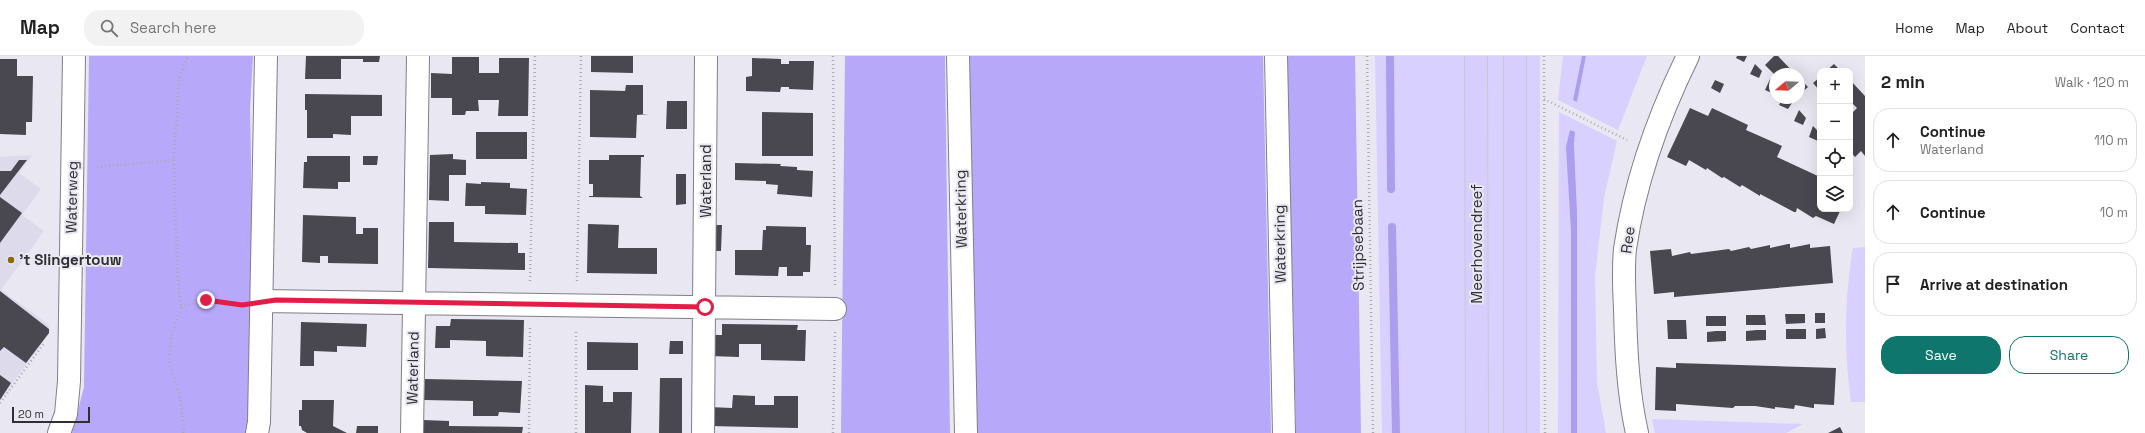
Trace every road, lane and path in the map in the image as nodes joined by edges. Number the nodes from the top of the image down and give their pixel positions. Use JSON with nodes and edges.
{"nodes":[{"id":1,"x":74,"y":56,"type":"edge"},
{"id":2,"x":188,"y":56,"type":"edge"},
{"id":3,"x":266,"y":56,"type":"edge"},
{"id":4,"x":418,"y":56,"type":"edge"},
{"id":5,"x":534,"y":56,"type":"edge"},
{"id":6,"x":581,"y":56,"type":"edge"},
{"id":7,"x":706,"y":56,"type":"edge"},
{"id":8,"x":833,"y":56,"type":"edge"},
{"id":9,"x":958,"y":56,"type":"edge"},
{"id":10,"x":1276,"y":56,"type":"edge"},
{"id":11,"x":1366,"y":56,"type":"edge"},
{"id":12,"x":1476,"y":56,"type":"edge"},
{"id":13,"x":1515,"y":56,"type":"edge"},
{"id":14,"x":1544,"y":56,"type":"edge"},
{"id":15,"x":1688,"y":56,"type":"edge"},
{"id":16,"x":1544,"y":99,"type":"junction"},
{"id":17,"x":1649,"y":151,"type":"junction"},
{"id":18,"x":174,"y":160,"type":"junction"},
{"id":19,"x":72,"y":169,"type":"junction"},
{"id":20,"x":262,"y":301,"type":"junction"},
{"id":21,"x":414,"y":302,"type":"junction"},
{"id":22,"x":530,"y":304,"type":"junction"},
{"id":23,"x":576,"y":305,"type":"junction"},
{"id":24,"x":181,"y":307,"type":"junction"},
{"id":25,"x":705,"y":307,"type":"junction"},
{"id":26,"x":836,"y":309,"type":"junction"},
{"id":27,"x":59,"y":433,"type":"edge"},
{"id":28,"x":183,"y":433,"type":"edge"},
{"id":29,"x":257,"y":433,"type":"edge"},
{"id":30,"x":412,"y":433,"type":"edge"},
{"id":31,"x":529,"y":433,"type":"edge"},
{"id":32,"x":576,"y":433,"type":"edge"},
{"id":33,"x":703,"y":433,"type":"edge"},
{"id":34,"x":833,"y":433,"type":"edge"},
{"id":35,"x":966,"y":433,"type":"edge"},
{"id":36,"x":1284,"y":433,"type":"edge"},
{"id":37,"x":1373,"y":433,"type":"edge"},
{"id":38,"x":1477,"y":433,"type":"edge"},
{"id":39,"x":1515,"y":433,"type":"edge"},
{"id":40,"x":1545,"y":433,"type":"edge"},
{"id":41,"x":1637,"y":433,"type":"edge"}],
"edges":[{"from":1,"to":19,"type":"street","name":"Waterweg"},
{"from":2,"to":18,"type":"path"},
{"from":3,"to":20,"type":"street"},
{"from":4,"to":21,"type":"street","name":"Waterland"},
{"from":5,"to":22,"type":"path"},
{"from":6,"to":23,"type":"path"},
{"from":7,"to":25,"type":"street","name":"Waterland"},
{"from":8,"to":26,"type":"path"},
{"from":9,"to":35,"type":"street","name":"Waterkring"},
{"from":10,"to":36,"type":"street","name":"Waterkring"},
{"from":11,"to":37,"type":"path","name":"Strijpsebaan"},
{"from":12,"to":38,"type":"main road","name":"Meerhovendreef"},
{"from":13,"to":39,"type":"main road"},
{"from":14,"to":16,"type":"path"},
{"from":15,"to":17,"type":"street","name":"Ree"},
{"from":16,"to":17,"type":"path"},
{"from":16,"to":40,"type":"path"},
{"from":17,"to":41,"type":"street","name":"Ree"},
{"from":18,"to":19,"type":"path"},
{"from":18,"to":24,"type":"path"},
{"from":19,"to":27,"type":"street","name":"Waterweg"},
{"from":20,"to":21,"type":"street"},
{"from":20,"to":24,"type":"path"},
{"from":20,"to":29,"type":"street"},
{"from":21,"to":22,"type":"street"},
{"from":21,"to":30,"type":"street","name":"Waterland"},
{"from":22,"to":23,"type":"street"},
{"from":22,"to":31,"type":"path"},
{"from":23,"to":25,"type":"street"},
{"from":23,"to":32,"type":"path"},
{"from":24,"to":28,"type":"path"},
{"from":25,"to":26,"type":"street"},
{"from":25,"to":33,"type":"street","name":"Waterland"},
{"from":26,"to":34,"type":"path"}]}
